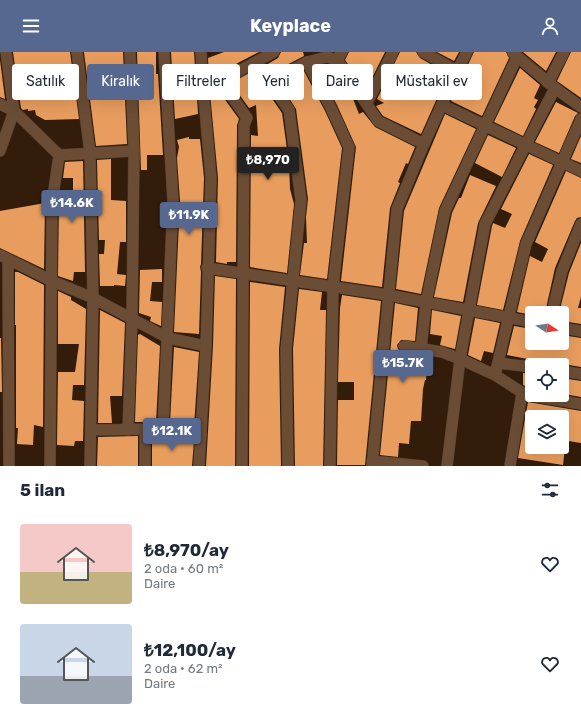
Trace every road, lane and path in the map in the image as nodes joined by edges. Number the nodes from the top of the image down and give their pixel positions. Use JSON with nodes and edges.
{"nodes":[{"id":1,"x":6,"y":52,"type":"edge"},
{"id":2,"x":77,"y":52,"type":"edge"},
{"id":3,"x":130,"y":52,"type":"edge"},
{"id":4,"x":164,"y":52,"type":"edge"},
{"id":5,"x":201,"y":52,"type":"edge"},
{"id":6,"x":274,"y":52,"type":"edge"},
{"id":7,"x":393,"y":52,"type":"edge"},
{"id":8,"x":424,"y":52,"type":"edge"},
{"id":9,"x":467,"y":52,"type":"edge"},
{"id":10,"x":564,"y":52,"type":"edge"},
{"id":11,"x":514,"y":54,"type":"edge"},
{"id":12,"x":340,"y":56,"type":"edge"},
{"id":13,"x":307,"y":62,"type":"junction"},
{"id":14,"x":256,"y":63,"type":"joint"},
{"id":15,"x":202,"y":64,"type":"edge"},
{"id":16,"x":303,"y":64,"type":"edge"},
{"id":17,"x":445,"y":64,"type":"edge"},
{"id":18,"x":461,"y":64,"type":"edge"},
{"id":19,"x":240,"y":71,"type":"edge"},
{"id":20,"x":552,"y":85,"type":"junction"},
{"id":21,"x":204,"y":100,"type":"edge"},
{"id":22,"x":234,"y":100,"type":"edge"},
{"id":23,"x":281,"y":100,"type":"edge"},
{"id":24,"x":444,"y":100,"type":"edge"},
{"id":25,"x":367,"y":103,"type":"junction"},
{"id":26,"x":0,"y":104,"type":"edge"},
{"id":27,"x":442,"y":105,"type":"junction"},
{"id":28,"x":581,"y":107,"type":"edge"},
{"id":29,"x":14,"y":111,"type":"junction"},
{"id":30,"x":581,"y":119,"type":"edge"},
{"id":31,"x":485,"y":126,"type":"junction"},
{"id":32,"x":424,"y":144,"type":"junction"},
{"id":33,"x":526,"y":144,"type":"junction"},
{"id":34,"x":0,"y":151,"type":"edge"},
{"id":35,"x":134,"y":151,"type":"junction"},
{"id":36,"x":90,"y":153,"type":"junction"},
{"id":37,"x":59,"y":155,"type":"junction"},
{"id":38,"x":562,"y":162,"type":"junction"},
{"id":39,"x":581,"y":171,"type":"edge"},
{"id":40,"x":581,"y":224,"type":"edge"},
{"id":41,"x":4,"y":257,"type":"edge"},
{"id":42,"x":207,"y":268,"type":"junction"},
{"id":43,"x":243,"y":273,"type":"junction"},
{"id":44,"x":293,"y":281,"type":"junction"},
{"id":45,"x":52,"y":282,"type":"junction"},
{"id":46,"x":333,"y":286,"type":"junction"},
{"id":47,"x":388,"y":295,"type":"junction"},
{"id":48,"x":94,"y":298,"type":"junction"},
{"id":49,"x":426,"y":303,"type":"junction"},
{"id":50,"x":554,"y":306,"type":"edge"},
{"id":51,"x":468,"y":310,"type":"junction"},
{"id":52,"x":508,"y":317,"type":"junction"},
{"id":53,"x":132,"y":318,"type":"junction"},
{"id":54,"x":525,"y":321,"type":"edge"},
{"id":55,"x":569,"y":329,"type":"edge"},
{"id":56,"x":581,"y":331,"type":"edge"},
{"id":57,"x":168,"y":338,"type":"junction"},
{"id":58,"x":206,"y":346,"type":"junction"},
{"id":59,"x":404,"y":346,"type":"dead end"},
{"id":60,"x":421,"y":349,"type":"junction"},
{"id":61,"x":460,"y":359,"type":"junction"},
{"id":62,"x":498,"y":363,"type":"junction"},
{"id":63,"x":525,"y":366,"type":"edge"},
{"id":64,"x":569,"y":372,"type":"edge"},
{"id":65,"x":581,"y":374,"type":"edge"},
{"id":66,"x":495,"y":375,"type":"junction"},
{"id":67,"x":522,"y":393,"type":"junction"},
{"id":68,"x":581,"y":404,"type":"edge"},
{"id":69,"x":163,"y":429,"type":"junction"},
{"id":70,"x":91,"y":430,"type":"junction"},
{"id":71,"x":128,"y":430,"type":"junction"},
{"id":72,"x":144,"y":430,"type":"junction"},
{"id":73,"x":201,"y":434,"type":"junction"},
{"id":74,"x":372,"y":463,"type":"edge"},
{"id":75,"x":9,"y":466,"type":"edge"},
{"id":76,"x":50,"y":466,"type":"edge"},
{"id":77,"x":90,"y":466,"type":"edge"},
{"id":78,"x":145,"y":466,"type":"edge"},
{"id":79,"x":199,"y":466,"type":"edge"},
{"id":80,"x":242,"y":466,"type":"edge"},
{"id":81,"x":288,"y":466,"type":"edge"},
{"id":82,"x":330,"y":466,"type":"edge"},
{"id":83,"x":423,"y":466,"type":"edge"},
{"id":84,"x":446,"y":466,"type":"edge"},
{"id":85,"x":510,"y":466,"type":"edge"}],
"edges":[{"from":1,"to":29,"type":"street"},
{"from":2,"to":36,"type":"street"},
{"from":3,"to":35,"type":"street"},
{"from":4,"to":57,"type":"street"},
{"from":5,"to":15,"type":"street"},
{"from":6,"to":14,"type":"street"},
{"from":7,"to":25,"type":"street"},
{"from":8,"to":17,"type":"street"},
{"from":9,"to":18,"type":"street"},
{"from":10,"to":20,"type":"street"},
{"from":11,"to":20,"type":"street"},
{"from":11,"to":31,"type":"street"},
{"from":12,"to":13,"type":"street"},
{"from":12,"to":25,"type":"street"},
{"from":13,"to":16,"type":"street"},
{"from":13,"to":46,"type":"street"},
{"from":14,"to":19,"type":"street"},
{"from":20,"to":28,"type":"street"},
{"from":20,"to":33,"type":"street"},
{"from":21,"to":42,"type":"street"},
{"from":22,"to":43,"type":"street"},
{"from":23,"to":44,"type":"street"},
{"from":24,"to":27,"type":"street"},
{"from":25,"to":32,"type":"street"},
{"from":26,"to":29,"type":"street"},
{"from":27,"to":31,"type":"street"},
{"from":27,"to":32,"type":"street"},
{"from":29,"to":34,"type":"street"},
{"from":29,"to":37,"type":"street"},
{"from":30,"to":38,"type":"street"},
{"from":31,"to":33,"type":"street"},
{"from":31,"to":49,"type":"street"},
{"from":32,"to":47,"type":"street"},
{"from":33,"to":38,"type":"street"},
{"from":33,"to":51,"type":"street"},
{"from":35,"to":36,"type":"street"},
{"from":35,"to":53,"type":"street"},
{"from":36,"to":37,"type":"street"},
{"from":36,"to":48,"type":"street"},
{"from":37,"to":45,"type":"street"},
{"from":38,"to":39,"type":"street"},
{"from":38,"to":52,"type":"street"},
{"from":40,"to":50,"type":"street"},
{"from":41,"to":45,"type":"street"},
{"from":41,"to":75,"type":"street"},
{"from":42,"to":43,"type":"street"},
{"from":42,"to":58,"type":"street"},
{"from":43,"to":44,"type":"street"},
{"from":43,"to":80,"type":"street"},
{"from":44,"to":46,"type":"street"},
{"from":44,"to":81,"type":"street"},
{"from":45,"to":48,"type":"street"},
{"from":45,"to":76,"type":"street"},
{"from":46,"to":47,"type":"street"},
{"from":46,"to":82,"type":"street"},
{"from":47,"to":49,"type":"street"},
{"from":47,"to":74,"type":"street"},
{"from":48,"to":53,"type":"street"},
{"from":48,"to":70,"type":"street"},
{"from":49,"to":51,"type":"street"},
{"from":49,"to":60,"type":"street"},
{"from":51,"to":52,"type":"street"},
{"from":51,"to":61,"type":"street"},
{"from":52,"to":54,"type":"street"},
{"from":52,"to":62,"type":"street"},
{"from":53,"to":57,"type":"street"},
{"from":53,"to":71,"type":"street"},
{"from":55,"to":56,"type":"street"},
{"from":57,"to":58,"type":"street"},
{"from":57,"to":69,"type":"street"},
{"from":58,"to":73,"type":"street"},
{"from":59,"to":60,"type":"street"},
{"from":60,"to":61,"type":"street"},
{"from":61,"to":66,"type":"street"},
{"from":61,"to":84,"type":"street"},
{"from":62,"to":63,"type":"street"},
{"from":62,"to":66,"type":"street"},
{"from":64,"to":65,"type":"street"},
{"from":66,"to":67,"type":"street"},
{"from":67,"to":68,"type":"street"},
{"from":67,"to":85,"type":"street"},
{"from":69,"to":72,"type":"street"},
{"from":69,"to":73,"type":"street"},
{"from":70,"to":71,"type":"street"},
{"from":70,"to":77,"type":"street"},
{"from":71,"to":72,"type":"street"},
{"from":72,"to":78,"type":"street"},
{"from":73,"to":79,"type":"street"},
{"from":74,"to":83,"type":"street"}]}
